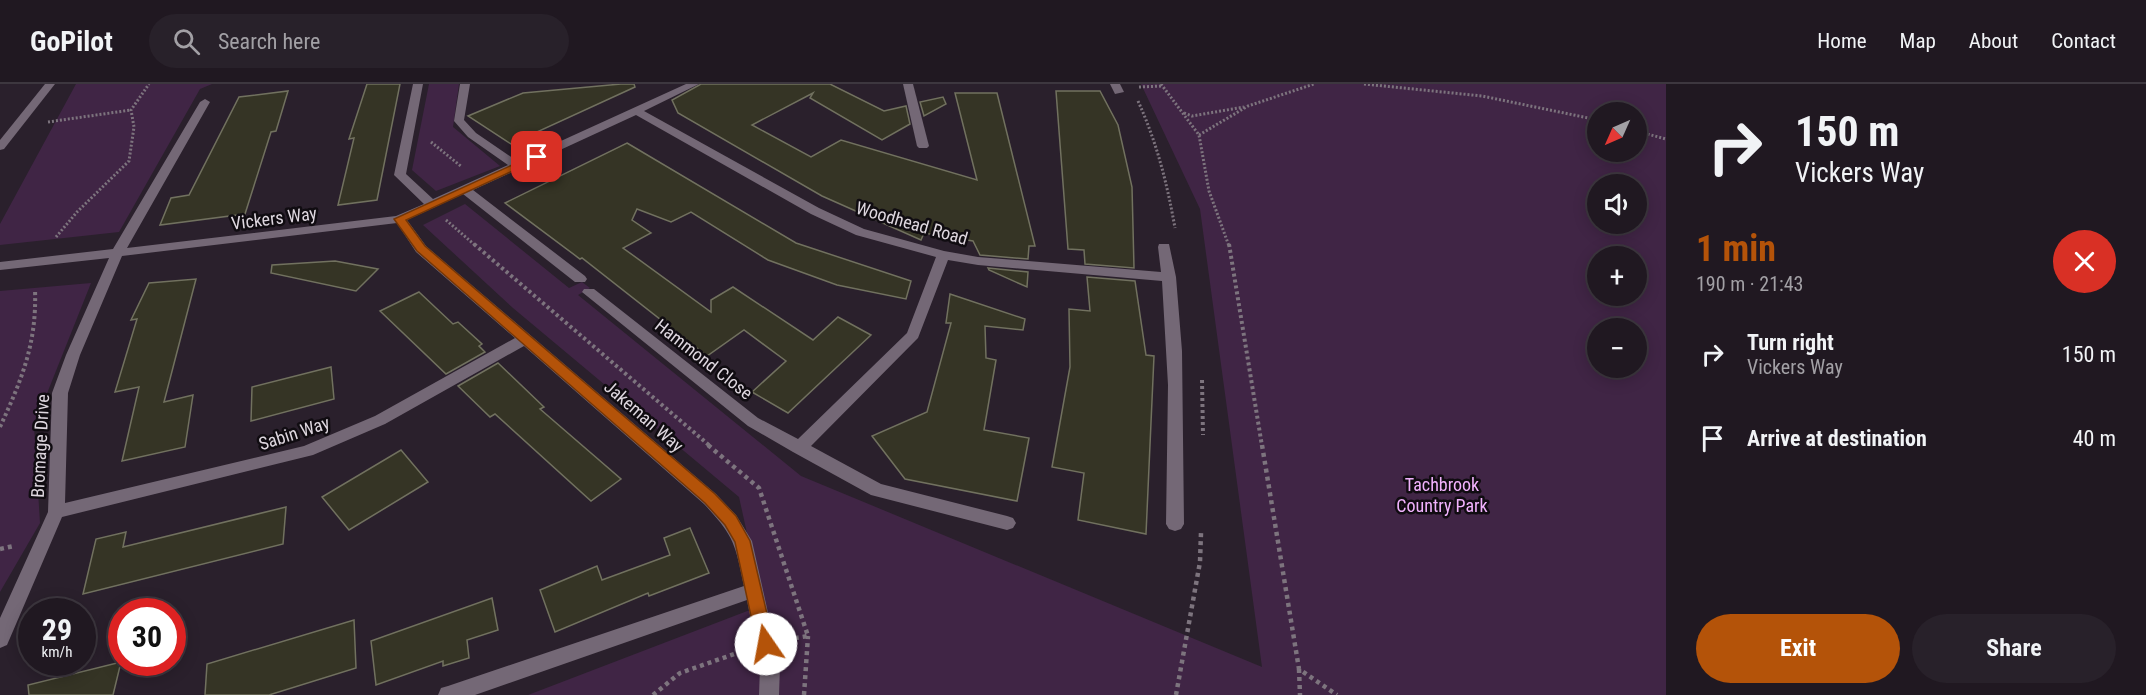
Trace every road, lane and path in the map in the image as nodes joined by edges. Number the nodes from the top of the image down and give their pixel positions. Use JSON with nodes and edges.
{"nodes":[{"id":1,"x":51,"y":84,"type":"edge"},
{"id":2,"x":149,"y":84,"type":"edge"},
{"id":3,"x":418,"y":84,"type":"edge"},
{"id":4,"x":465,"y":84,"type":"edge"},
{"id":5,"x":694,"y":84,"type":"edge"},
{"id":6,"x":908,"y":84,"type":"edge"},
{"id":7,"x":1314,"y":84,"type":"edge"},
{"id":8,"x":1364,"y":84,"type":"edge"},
{"id":9,"x":1161,"y":85,"type":"edge"},
{"id":10,"x":1132,"y":87,"type":"dead end"},
{"id":11,"x":205,"y":102,"type":"dead end"},
{"id":12,"x":1248,"y":106,"type":"junction"},
{"id":13,"x":131,"y":110,"type":"junction"},
{"id":14,"x":637,"y":111,"type":"junction"},
{"id":15,"x":1182,"y":113,"type":"junction"},
{"id":16,"x":1587,"y":117,"type":"edge"},
{"id":17,"x":18,"y":125,"type":"junction"},
{"id":18,"x":1647,"y":134,"type":"edge"},
{"id":19,"x":1199,"y":135,"type":"junction"},
{"id":20,"x":1666,"y":139,"type":"edge"},
{"id":21,"x":2,"y":142,"type":"edge"},
{"id":22,"x":923,"y":146,"type":"dead end"},
{"id":23,"x":518,"y":166,"type":"junction"},
{"id":24,"x":465,"y":190,"type":"junction"},
{"id":25,"x":432,"y":206,"type":"junction"},
{"id":26,"x":400,"y":219,"type":"junction"},
{"id":27,"x":56,"y":237,"type":"dead end"},
{"id":28,"x":1164,"y":247,"type":"dead end"},
{"id":29,"x":117,"y":254,"type":"junction"},
{"id":30,"x":943,"y":255,"type":"junction"},
{"id":31,"x":0,"y":266,"type":"edge"},
{"id":32,"x":1169,"y":277,"type":"junction"},
{"id":33,"x":35,"y":289,"type":"dead end"},
{"id":34,"x":524,"y":340,"type":"junction"},
{"id":35,"x":0,"y":427,"type":"edge"},
{"id":36,"x":799,"y":448,"type":"junction"},
{"id":37,"x":56,"y":512,"type":"junction"},
{"id":38,"x":1007,"y":523,"type":"dead end"},
{"id":39,"x":1175,"y":524,"type":"dead end"},
{"id":40,"x":754,"y":590,"type":"junction"},
{"id":41,"x":808,"y":636,"type":"dead end"},
{"id":42,"x":0,"y":639,"type":"edge"},
{"id":43,"x":1299,"y":669,"type":"junction"},
{"id":44,"x":448,"y":695,"type":"edge"},
{"id":45,"x":769,"y":695,"type":"edge"},
{"id":46,"x":804,"y":695,"type":"edge"},
{"id":47,"x":1299,"y":695,"type":"edge"},
{"id":48,"x":1337,"y":695,"type":"edge"}],
"edges":[{"from":1,"to":17,"type":"street"},
{"from":2,"to":13,"type":"path"},
{"from":3,"to":25,"type":"street"},
{"from":4,"to":23,"type":"street"},
{"from":5,"to":14,"type":"street","name":"Vickers Way"},
{"from":6,"to":22,"type":"street"},
{"from":7,"to":12,"type":"path"},
{"from":8,"to":16,"type":"path"},
{"from":9,"to":10,"type":"path"},
{"from":9,"to":15,"type":"path"},
{"from":11,"to":29,"type":"street"},
{"from":12,"to":15,"type":"path"},
{"from":12,"to":19,"type":"path"},
{"from":13,"to":17,"type":"path"},
{"from":13,"to":27,"type":"path"},
{"from":14,"to":23,"type":"street","name":"Vickers Way"},
{"from":14,"to":30,"type":"street","name":"Woodhead Road"},
{"from":15,"to":19,"type":"path"},
{"from":17,"to":21,"type":"street"},
{"from":18,"to":20,"type":"path"},
{"from":19,"to":43,"type":"path"},
{"from":23,"to":24,"type":"street","name":"Vickers Way"},
{"from":24,"to":25,"type":"street","name":"Vickers Way"},
{"from":24,"to":36,"type":"street","name":"Hammond Close"},
{"from":25,"to":26,"type":"street","name":"Vickers Way"},
{"from":26,"to":29,"type":"street","name":"Vickers Way"},
{"from":26,"to":34,"type":"street","name":"Jakeman Way"},
{"from":28,"to":32,"type":"street"},
{"from":29,"to":31,"type":"street","name":"Vickers Way"},
{"from":29,"to":37,"type":"street","name":"Bromage Drive"},
{"from":30,"to":32,"type":"street","name":"Woodhead Road"},
{"from":30,"to":36,"type":"street"},
{"from":32,"to":39,"type":"street"},
{"from":33,"to":35,"type":"path"},
{"from":34,"to":37,"type":"street","name":"Sabin Way"},
{"from":34,"to":40,"type":"street","name":"Jakeman Way"},
{"from":36,"to":38,"type":"street","name":"Hammond Close"},
{"from":37,"to":42,"type":"street","name":"Bromage Drive"},
{"from":40,"to":44,"type":"street"},
{"from":40,"to":45,"type":"street","name":"Jakeman Way"},
{"from":41,"to":46,"type":"path"},
{"from":43,"to":47,"type":"path"},
{"from":43,"to":48,"type":"path"}]}
